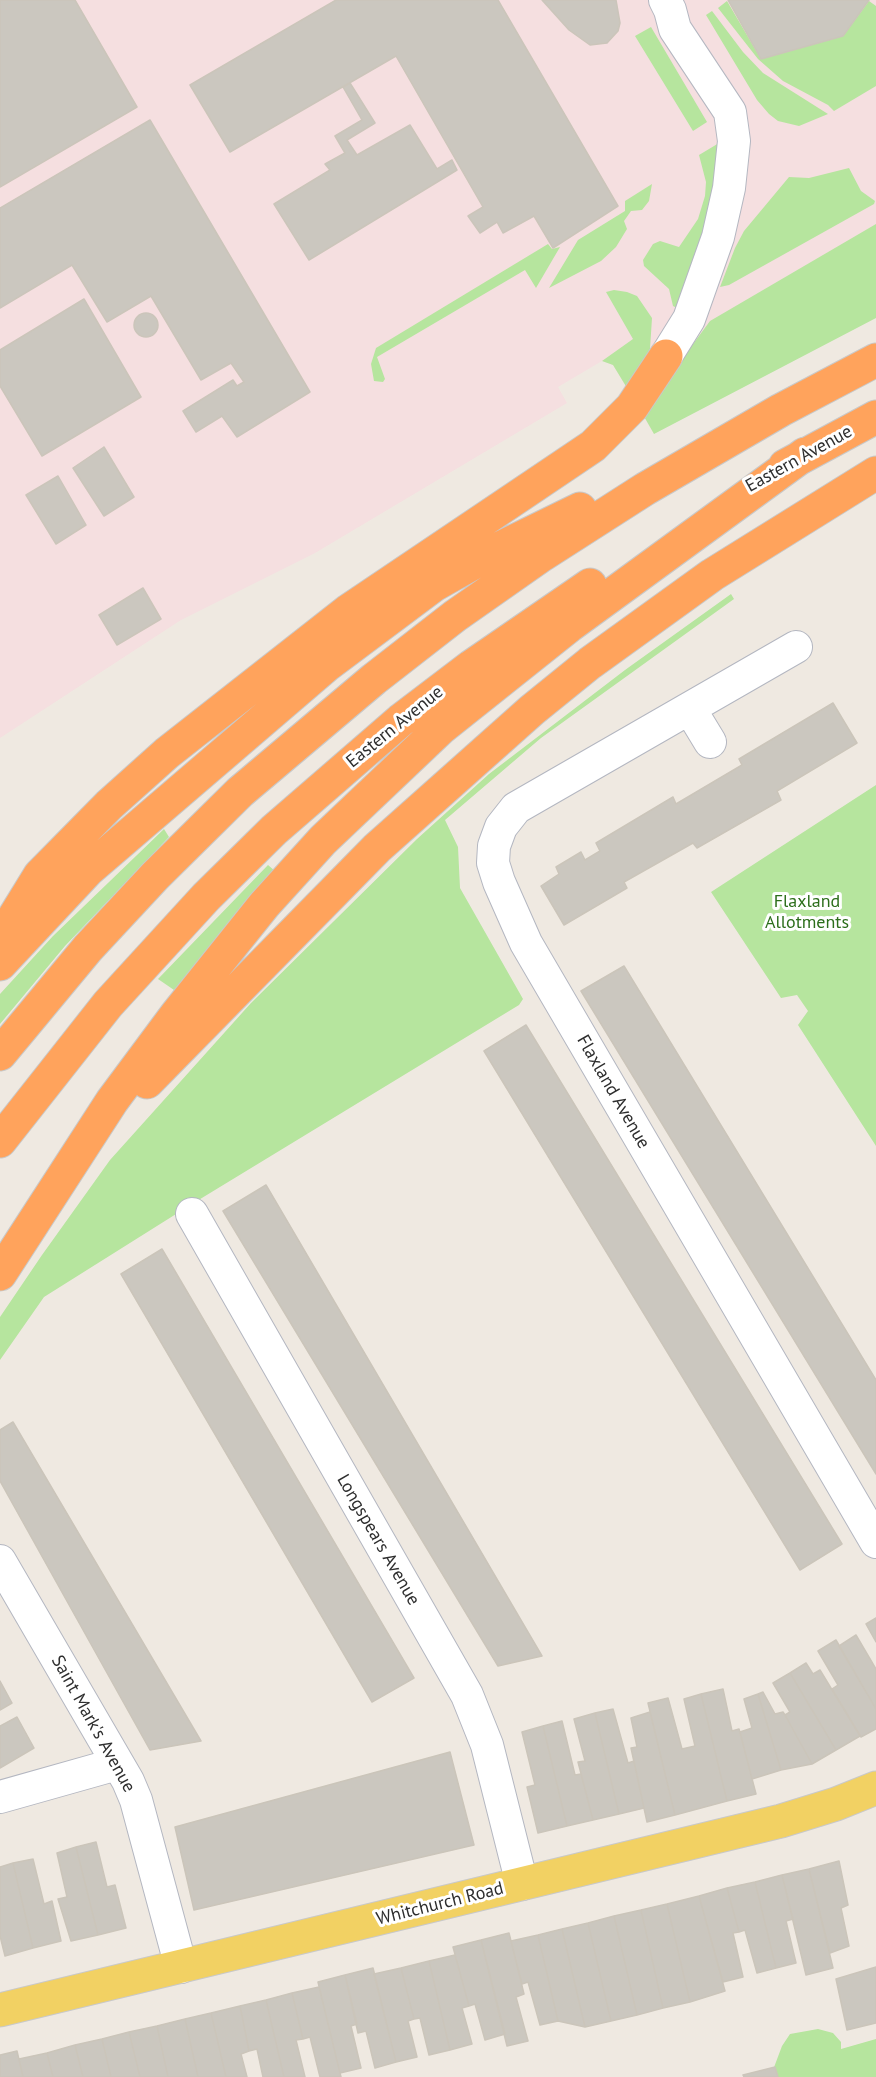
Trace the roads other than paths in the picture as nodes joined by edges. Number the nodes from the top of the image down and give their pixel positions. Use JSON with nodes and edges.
{"nodes":[{"id":1,"x":665,"y":0,"type":"edge"},
{"id":2,"x":666,"y":356,"type":"joint"},
{"id":3,"x":876,"y":360,"type":"edge"},
{"id":4,"x":781,"y":410,"type":"junction"},
{"id":5,"x":876,"y":417,"type":"edge"},
{"id":6,"x":805,"y":454,"type":"junction"},
{"id":7,"x":876,"y":473,"type":"edge"},
{"id":8,"x":796,"y":647,"type":"dead end"},
{"id":9,"x":690,"y":710,"type":"junction"},
{"id":10,"x":710,"y":742,"type":"dead end"},
{"id":11,"x":0,"y":940,"type":"edge"},
{"id":12,"x":0,"y":964,"type":"edge"},
{"id":13,"x":0,"y":1054,"type":"edge"},
{"id":14,"x":0,"y":1141,"type":"edge"},
{"id":15,"x":82,"y":1146,"type":"junction"},
{"id":16,"x":192,"y":1214,"type":"dead end"},
{"id":17,"x":0,"y":1274,"type":"edge"},
{"id":18,"x":876,"y":1542,"type":"edge"},
{"id":19,"x":0,"y":1560,"type":"edge"},
{"id":20,"x":117,"y":1764,"type":"junction"},
{"id":21,"x":876,"y":1788,"type":"edge"},
{"id":22,"x":0,"y":1797,"type":"edge"},
{"id":23,"x":522,"y":1884,"type":"junction"},
{"id":24,"x":181,"y":1967,"type":"junction"},
{"id":25,"x":0,"y":2010,"type":"edge"}],
"edges":[{"from":1,"to":2,"type":"street"},
{"from":2,"to":11,"type":"highway"},
{"from":3,"to":4,"type":"highway"},
{"from":4,"to":12,"type":"highway"},
{"from":4,"to":13,"type":"highway"},
{"from":5,"to":6,"type":"highway","name":"Eastern Avenue"},
{"from":6,"to":14,"type":"highway","name":"Eastern Avenue"},
{"from":6,"to":15,"type":"highway"},
{"from":7,"to":15,"type":"highway"},
{"from":8,"to":9,"type":"street","name":"Flaxland Avenue"},
{"from":9,"to":10,"type":"street"},
{"from":9,"to":18,"type":"street","name":"Flaxland Avenue"},
{"from":15,"to":17,"type":"highway"},
{"from":16,"to":23,"type":"street","name":"Longspears Avenue"},
{"from":19,"to":20,"type":"street","name":"Saint Mark's Avenue"},
{"from":20,"to":22,"type":"street"},
{"from":20,"to":24,"type":"street","name":"Saint Mark's Avenue"},
{"from":21,"to":23,"type":"main road","name":"Whitchurch Road"},
{"from":23,"to":24,"type":"main road","name":"Whitchurch Road"},
{"from":24,"to":25,"type":"main road","name":"Whitchurch Road"}]}
